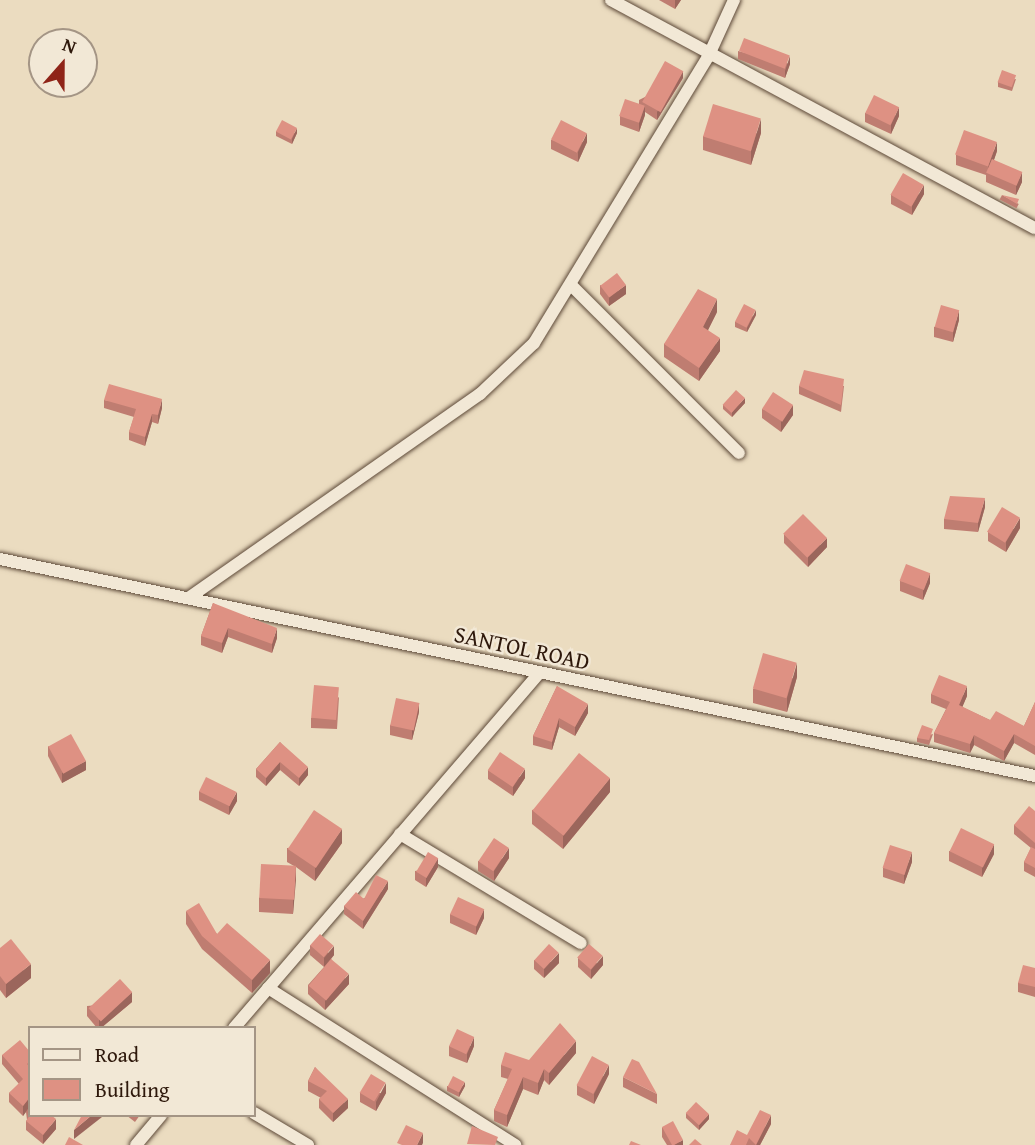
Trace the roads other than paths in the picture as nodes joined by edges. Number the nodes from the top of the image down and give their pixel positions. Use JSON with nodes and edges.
{"nodes":[{"id":1,"x":611,"y":0,"type":"edge"},
{"id":2,"x":734,"y":0,"type":"edge"},
{"id":3,"x":708,"y":57,"type":"junction"},
{"id":4,"x":1035,"y":228,"type":"edge"},
{"id":5,"x":572,"y":286,"type":"junction"},
{"id":6,"x":739,"y":453,"type":"dead end"},
{"id":7,"x":0,"y":559,"type":"edge"},
{"id":8,"x":190,"y":597,"type":"junction"},
{"id":9,"x":538,"y":673,"type":"junction"},
{"id":10,"x":1032,"y":772,"type":"edge"},
{"id":11,"x":400,"y":834,"type":"junction"},
{"id":12,"x":581,"y":943,"type":"dead end"},
{"id":13,"x":268,"y":988,"type":"junction"},
{"id":14,"x":236,"y":1026,"type":"edge"},
{"id":15,"x":256,"y":1114,"type":"edge"},
{"id":16,"x":159,"y":1117,"type":"edge"},
{"id":17,"x":136,"y":1145,"type":"edge"},
{"id":18,"x":308,"y":1145,"type":"edge"},
{"id":19,"x":515,"y":1145,"type":"edge"}],
"edges":[{"from":1,"to":3,"type":"street"},
{"from":2,"to":3,"type":"street"},
{"from":3,"to":4,"type":"street"},
{"from":3,"to":5,"type":"street"},
{"from":5,"to":6,"type":"street"},
{"from":5,"to":8,"type":"street"},
{"from":7,"to":8,"type":"street","name":"SANTOL ROAD"},
{"from":8,"to":9,"type":"street","name":"SANTOL ROAD"},
{"from":9,"to":10,"type":"street","name":"SANTOL ROAD"},
{"from":9,"to":11,"type":"street"},
{"from":11,"to":12,"type":"street"},
{"from":11,"to":13,"type":"street"},
{"from":13,"to":14,"type":"street"},
{"from":13,"to":19,"type":"street"},
{"from":15,"to":18,"type":"street"},
{"from":16,"to":17,"type":"street"}]}
